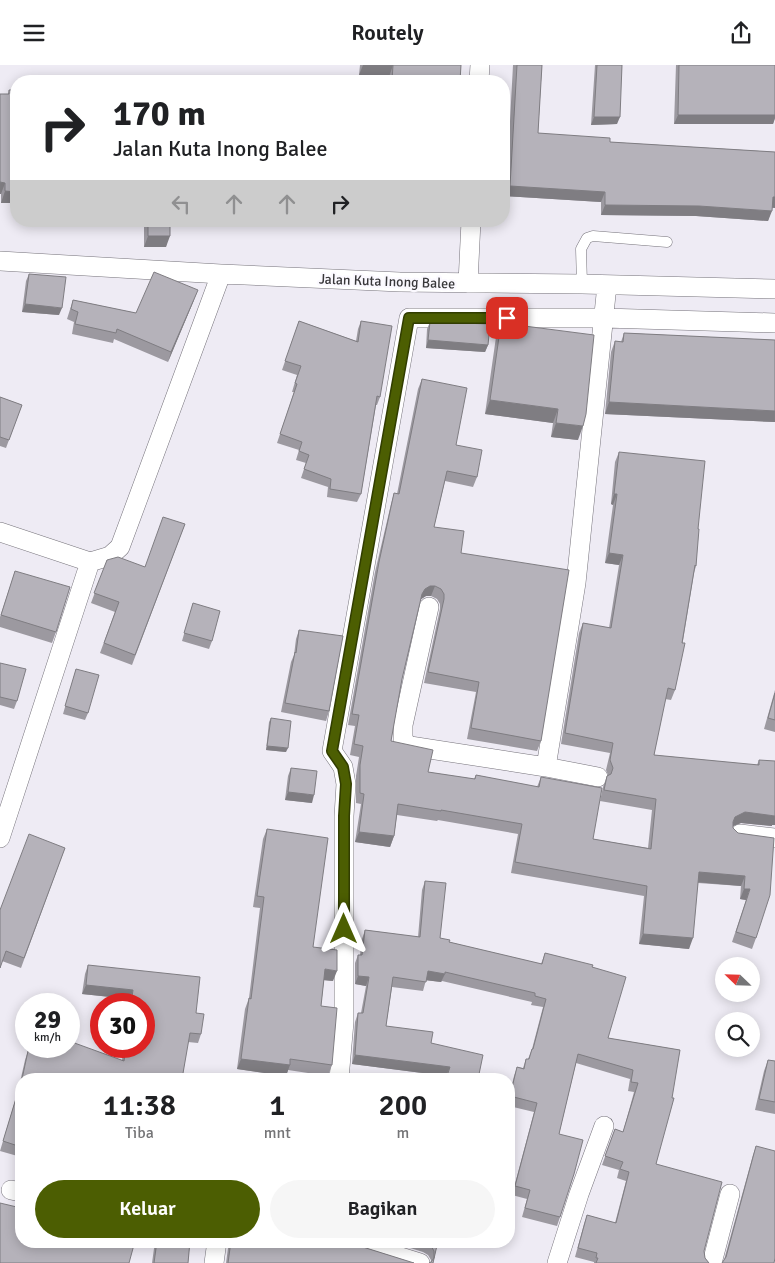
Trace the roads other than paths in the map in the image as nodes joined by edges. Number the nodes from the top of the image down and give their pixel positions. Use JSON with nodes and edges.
{"nodes":[{"id":1,"x":471,"y":227,"type":"edge"},
{"id":2,"x":667,"y":242,"type":"dead end"},
{"id":3,"x":0,"y":261,"type":"edge"},
{"id":4,"x":221,"y":274,"type":"junction"},
{"id":5,"x":468,"y":283,"type":"junction"},
{"id":6,"x":582,"y":284,"type":"junction"},
{"id":7,"x":607,"y":285,"type":"junction"},
{"id":8,"x":775,"y":289,"type":"edge"},
{"id":9,"x":604,"y":318,"type":"junction"},
{"id":10,"x":775,"y":323,"type":"edge"},
{"id":11,"x":0,"y":532,"type":"edge"},
{"id":12,"x":90,"y":562,"type":"junction"},
{"id":13,"x":429,"y":607,"type":"dead end"},
{"id":14,"x":546,"y":767,"type":"junction"},
{"id":15,"x":598,"y":777,"type":"dead end"},
{"id":16,"x":740,"y":834,"type":"edge"},
{"id":17,"x":0,"y":837,"type":"edge"},
{"id":18,"x":775,"y":838,"type":"edge"},
{"id":19,"x":340,"y":1073,"type":"edge"},
{"id":20,"x":604,"y":1125,"type":"dead end"},
{"id":21,"x":730,"y":1194,"type":"dead end"},
{"id":22,"x":216,"y":1248,"type":"edge"},
{"id":23,"x":372,"y":1248,"type":"edge"},
{"id":24,"x":214,"y":1263,"type":"edge"},
{"id":25,"x":420,"y":1263,"type":"edge"},
{"id":26,"x":556,"y":1263,"type":"edge"},
{"id":27,"x":712,"y":1263,"type":"edge"}],
"edges":[{"from":1,"to":5,"type":"street"},
{"from":2,"to":6,"type":"lane"},
{"from":3,"to":4,"type":"street","name":"Jalan Kuta Inong Balee"},
{"from":4,"to":5,"type":"street","name":"Jalan Kuta Inong Balee"},
{"from":4,"to":12,"type":"street"},
{"from":5,"to":6,"type":"street","name":"Jalan Kuta Inong Balee"},
{"from":6,"to":7,"type":"street","name":"Jalan Kuta Inong Balee"},
{"from":7,"to":8,"type":"street","name":"Jalan Kuta Inong Balee"},
{"from":7,"to":9,"type":"street"},
{"from":9,"to":10,"type":"street"},
{"from":9,"to":14,"type":"street"},
{"from":9,"to":19,"type":"street"},
{"from":11,"to":12,"type":"street"},
{"from":12,"to":17,"type":"street"},
{"from":13,"to":14,"type":"street"},
{"from":14,"to":15,"type":"street"},
{"from":16,"to":18,"type":"street"},
{"from":20,"to":26,"type":"street"},
{"from":21,"to":27,"type":"street"},
{"from":22,"to":24,"type":"street"},
{"from":23,"to":25,"type":"street"}]}
